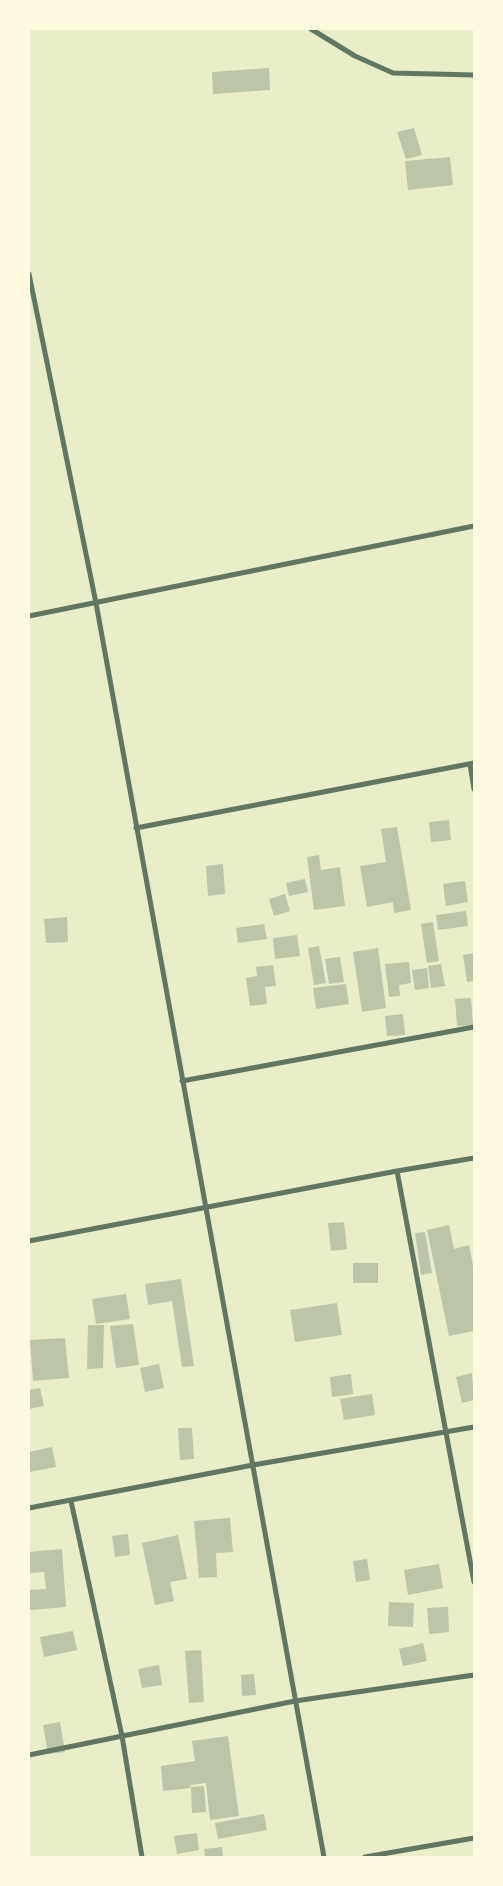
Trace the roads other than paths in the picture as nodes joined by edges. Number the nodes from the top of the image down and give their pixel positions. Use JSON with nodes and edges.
{"nodes":[{"id":1,"x":311,"y":29,"type":"edge"},
{"id":2,"x":474,"y":76,"type":"edge"},
{"id":3,"x":29,"y":274,"type":"edge"},
{"id":4,"x":474,"y":526,"type":"edge"},
{"id":5,"x":96,"y":603,"type":"junction"},
{"id":6,"x":29,"y":616,"type":"edge"},
{"id":7,"x":472,"y":764,"type":"edge"},
{"id":8,"x":474,"y":789,"type":"edge"},
{"id":9,"x":136,"y":828,"type":"junction"},
{"id":10,"x":474,"y":1027,"type":"edge"},
{"id":11,"x":182,"y":1081,"type":"junction"},
{"id":12,"x":474,"y":1158,"type":"edge"},
{"id":13,"x":397,"y":1171,"type":"junction"},
{"id":14,"x":206,"y":1207,"type":"junction"},
{"id":15,"x":29,"y":1241,"type":"edge"},
{"id":16,"x":474,"y":1427,"type":"edge"},
{"id":17,"x":446,"y":1432,"type":"junction"},
{"id":18,"x":252,"y":1465,"type":"junction"},
{"id":19,"x":71,"y":1501,"type":"junction"},
{"id":20,"x":29,"y":1508,"type":"edge"},
{"id":21,"x":474,"y":1582,"type":"edge"},
{"id":22,"x":474,"y":1675,"type":"edge"},
{"id":23,"x":295,"y":1701,"type":"junction"},
{"id":24,"x":122,"y":1736,"type":"junction"},
{"id":25,"x":29,"y":1755,"type":"edge"},
{"id":26,"x":474,"y":1838,"type":"edge"},
{"id":27,"x":142,"y":1857,"type":"edge"},
{"id":28,"x":324,"y":1857,"type":"edge"},
{"id":29,"x":365,"y":1857,"type":"edge"}],
"edges":[{"from":1,"to":2,"type":"street"},
{"from":3,"to":5,"type":"street"},
{"from":4,"to":5,"type":"street"},
{"from":5,"to":6,"type":"street"},
{"from":5,"to":9,"type":"street"},
{"from":7,"to":8,"type":"street"},
{"from":7,"to":9,"type":"street"},
{"from":9,"to":11,"type":"street"},
{"from":10,"to":11,"type":"street"},
{"from":11,"to":14,"type":"street"},
{"from":12,"to":13,"type":"street"},
{"from":13,"to":14,"type":"street"},
{"from":13,"to":17,"type":"street"},
{"from":14,"to":15,"type":"street"},
{"from":14,"to":18,"type":"street"},
{"from":16,"to":17,"type":"street"},
{"from":17,"to":18,"type":"street"},
{"from":17,"to":21,"type":"street"},
{"from":18,"to":19,"type":"street"},
{"from":18,"to":23,"type":"street"},
{"from":19,"to":20,"type":"street"},
{"from":19,"to":24,"type":"street"},
{"from":22,"to":23,"type":"street"},
{"from":23,"to":24,"type":"street"},
{"from":23,"to":28,"type":"street"},
{"from":24,"to":25,"type":"street"},
{"from":24,"to":27,"type":"street"},
{"from":26,"to":29,"type":"street"}]}
